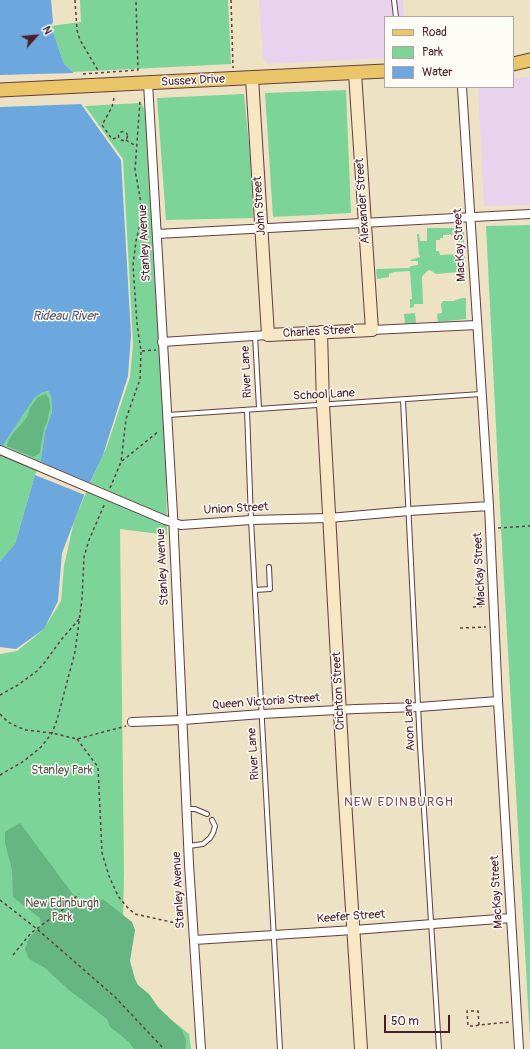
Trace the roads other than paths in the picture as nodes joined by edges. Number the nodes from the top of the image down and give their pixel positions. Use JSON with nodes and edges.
{"nodes":[{"id":1,"x":394,"y":0,"type":"edge"},
{"id":2,"x":396,"y":16,"type":"edge"},
{"id":3,"x":530,"y":60,"type":"edge"},
{"id":4,"x":514,"y":64,"type":"edge"},
{"id":5,"x":514,"y":64,"type":"edge"},
{"id":6,"x":530,"y":66,"type":"edge"},
{"id":7,"x":384,"y":71,"type":"edge"},
{"id":8,"x":355,"y":73,"type":"junction"},
{"id":9,"x":252,"y":78,"type":"junction"},
{"id":10,"x":148,"y":83,"type":"junction"},
{"id":11,"x":462,"y":88,"type":"edge"},
{"id":12,"x":0,"y":90,"type":"edge"},
{"id":13,"x":530,"y":214,"type":"edge"},
{"id":14,"x":471,"y":218,"type":"junction"},
{"id":15,"x":365,"y":223,"type":"junction"},
{"id":16,"x":261,"y":228,"type":"junction"},
{"id":17,"x":157,"y":234,"type":"junction"},
{"id":18,"x":477,"y":325,"type":"junction"},
{"id":19,"x":372,"y":330,"type":"junction"},
{"id":20,"x":321,"y":332,"type":"junction"},
{"id":21,"x":268,"y":335,"type":"junction"},
{"id":22,"x":255,"y":336,"type":"junction"},
{"id":23,"x":162,"y":342,"type":"junction"},
{"id":24,"x":481,"y":394,"type":"junction"},
{"id":25,"x":403,"y":400,"type":"junction"},
{"id":26,"x":323,"y":405,"type":"junction"},
{"id":27,"x":259,"y":408,"type":"junction"},
{"id":28,"x":247,"y":410,"type":"junction"},
{"id":29,"x":168,"y":419,"type":"junction"},
{"id":30,"x":0,"y":450,"type":"edge"},
{"id":31,"x":489,"y":506,"type":"junction"},
{"id":32,"x":409,"y":511,"type":"junction"},
{"id":33,"x":329,"y":518,"type":"junction"},
{"id":34,"x":251,"y":520,"type":"junction"},
{"id":35,"x":173,"y":523,"type":"junction"},
{"id":36,"x":269,"y":567,"type":"dead end"},
{"id":37,"x":255,"y":590,"type":"junction"},
{"id":38,"x":498,"y":701,"type":"junction"},
{"id":39,"x":419,"y":707,"type":"junction"},
{"id":40,"x":340,"y":710,"type":"junction"},
{"id":41,"x":262,"y":714,"type":"junction"},
{"id":42,"x":183,"y":720,"type":"junction"},
{"id":43,"x":132,"y":722,"type":"road end"},
{"id":44,"x":187,"y":809,"type":"junction"},
{"id":45,"x":207,"y":814,"type":"dead end"},
{"id":46,"x":212,"y":820,"type":"dead end"},
{"id":47,"x":188,"y":846,"type":"junction"},
{"id":48,"x":511,"y":918,"type":"junction"},
{"id":49,"x":432,"y":924,"type":"junction"},
{"id":50,"x":354,"y":930,"type":"junction"},
{"id":51,"x":274,"y":934,"type":"junction"},
{"id":52,"x":194,"y":940,"type":"junction"},
{"id":53,"x":201,"y":1049,"type":"edge"},
{"id":54,"x":280,"y":1049,"type":"edge"},
{"id":55,"x":361,"y":1049,"type":"edge"},
{"id":56,"x":440,"y":1049,"type":"edge"},
{"id":57,"x":519,"y":1049,"type":"edge"}],
"edges":[{"from":1,"to":2,"type":"lane"},
{"from":3,"to":4,"type":"main road"},
{"from":5,"to":6,"type":"main road"},
{"from":7,"to":8,"type":"main road","name":"Sussex Drive"},
{"from":8,"to":9,"type":"main road","name":"Sussex Drive"},
{"from":8,"to":15,"type":"street","name":"Alexander Street"},
{"from":9,"to":10,"type":"main road","name":"Sussex Drive"},
{"from":9,"to":16,"type":"street","name":"John Street"},
{"from":10,"to":12,"type":"main road","name":"Sussex Drive"},
{"from":10,"to":17,"type":"street","name":"Stanley Avenue"},
{"from":11,"to":14,"type":"street","name":"MacKay Street"},
{"from":13,"to":14,"type":"street"},
{"from":14,"to":15,"type":"street"},
{"from":14,"to":18,"type":"street","name":"MacKay Street"},
{"from":15,"to":16,"type":"street"},
{"from":15,"to":19,"type":"street","name":"Alexander Street"},
{"from":16,"to":17,"type":"street"},
{"from":16,"to":21,"type":"street","name":"John Street"},
{"from":17,"to":23,"type":"street","name":"Stanley Avenue"},
{"from":18,"to":19,"type":"street","name":"Charles Street"},
{"from":18,"to":24,"type":"street","name":"MacKay Street"},
{"from":19,"to":20,"type":"street","name":"Charles Street"},
{"from":20,"to":21,"type":"street","name":"Charles Street"},
{"from":20,"to":26,"type":"street","name":"Crichton Street"},
{"from":21,"to":22,"type":"street","name":"Charles Street"},
{"from":22,"to":23,"type":"street","name":"Charles Street"},
{"from":22,"to":27,"type":"lane","name":"River Lane"},
{"from":23,"to":29,"type":"street","name":"Stanley Avenue"},
{"from":24,"to":25,"type":"lane","name":"School Lane"},
{"from":24,"to":31,"type":"street","name":"MacKay Street"},
{"from":25,"to":26,"type":"lane","name":"School Lane"},
{"from":25,"to":32,"type":"lane","name":"Avon Lane"},
{"from":26,"to":27,"type":"lane","name":"School Lane"},
{"from":26,"to":33,"type":"street","name":"Crichton Street"},
{"from":27,"to":28,"type":"lane","name":"School Lane"},
{"from":28,"to":29,"type":"lane","name":"School Lane"},
{"from":28,"to":34,"type":"lane","name":"River Lane"},
{"from":29,"to":35,"type":"street","name":"Stanley Avenue"},
{"from":30,"to":35,"type":"street","name":"Union Street"},
{"from":31,"to":32,"type":"street","name":"Union Street"},
{"from":31,"to":38,"type":"street","name":"MacKay Street"},
{"from":32,"to":33,"type":"street","name":"Union Street"},
{"from":32,"to":39,"type":"lane","name":"Avon Lane"},
{"from":33,"to":34,"type":"street","name":"Union Street"},
{"from":33,"to":40,"type":"street","name":"Crichton Street"},
{"from":34,"to":35,"type":"street","name":"Union Street"},
{"from":34,"to":37,"type":"lane","name":"River Lane"},
{"from":35,"to":42,"type":"street","name":"Stanley Avenue"},
{"from":36,"to":37,"type":"lane"},
{"from":37,"to":41,"type":"lane","name":"River Lane"},
{"from":38,"to":39,"type":"street","name":"Queen Victoria Street"},
{"from":38,"to":48,"type":"street","name":"MacKay Street"},
{"from":39,"to":40,"type":"street","name":"Queen Victoria Street"},
{"from":39,"to":49,"type":"lane","name":"Avon Lane"},
{"from":40,"to":41,"type":"street","name":"Queen Victoria Street"},
{"from":40,"to":50,"type":"street","name":"Crichton Street"},
{"from":41,"to":42,"type":"street","name":"Queen Victoria Street"},
{"from":41,"to":51,"type":"lane","name":"River Lane"},
{"from":42,"to":43,"type":"street","name":"Queen Victoria Street"},
{"from":42,"to":44,"type":"street","name":"Stanley Avenue"},
{"from":44,"to":45,"type":"lane"},
{"from":44,"to":47,"type":"street","name":"Stanley Avenue"},
{"from":46,"to":47,"type":"lane"},
{"from":47,"to":52,"type":"street","name":"Stanley Avenue"},
{"from":48,"to":49,"type":"street","name":"Keefer Street"},
{"from":48,"to":57,"type":"street","name":"MacKay Street"},
{"from":49,"to":50,"type":"street","name":"Keefer Street"},
{"from":49,"to":56,"type":"lane","name":"Avon Lane"},
{"from":50,"to":51,"type":"street","name":"Keefer Street"},
{"from":50,"to":55,"type":"street","name":"Crichton Street"},
{"from":51,"to":52,"type":"street","name":"Keefer Street"},
{"from":51,"to":54,"type":"lane","name":"River Lane"},
{"from":52,"to":53,"type":"street","name":"Stanley Avenue"}]}
